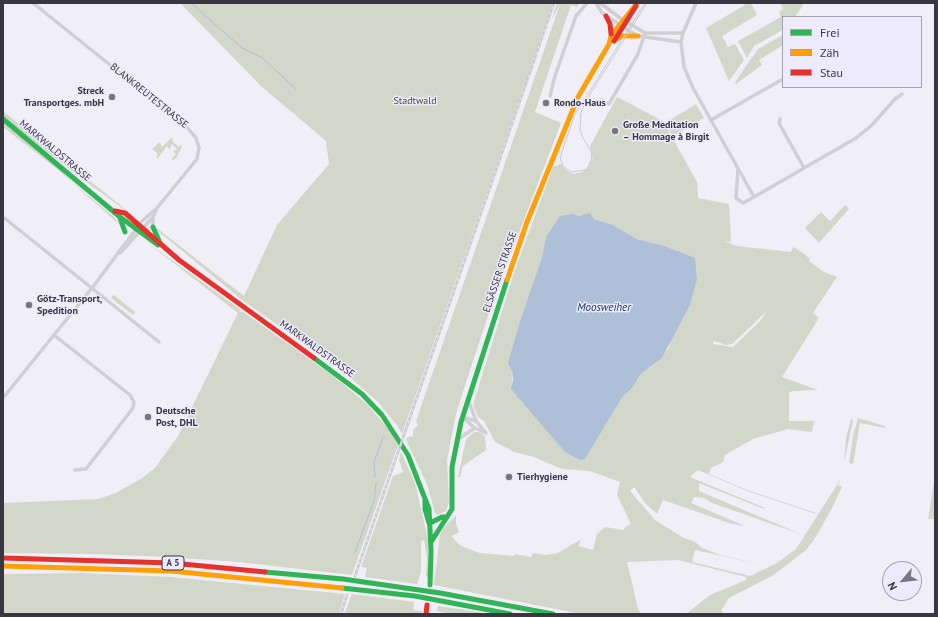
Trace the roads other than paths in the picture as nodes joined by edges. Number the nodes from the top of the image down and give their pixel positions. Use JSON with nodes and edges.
{"nodes":[{"id":1,"x":34,"y":3,"type":"edge"},
{"id":2,"x":587,"y":3,"type":"edge"},
{"id":3,"x":596,"y":3,"type":"edge"},
{"id":4,"x":600,"y":3,"type":"edge"},
{"id":5,"x":637,"y":3,"type":"edge"},
{"id":6,"x":696,"y":3,"type":"edge"},
{"id":7,"x":606,"y":16,"type":"junction"},
{"id":8,"x":625,"y":21,"type":"junction"},
{"id":9,"x":621,"y":26,"type":"junction"},
{"id":10,"x":683,"y":33,"type":"junction"},
{"id":11,"x":645,"y":35,"type":"junction"},
{"id":12,"x":638,"y":36,"type":"junction"},
{"id":13,"x":611,"y":40,"type":"junction"},
{"id":14,"x":681,"y":42,"type":"junction"},
{"id":15,"x":782,"y":80,"type":"edge"},
{"id":16,"x":902,"y":94,"type":"dead end"},
{"id":17,"x":550,"y":96,"type":"dead end"},
{"id":18,"x":601,"y":100,"type":"dead end"},
{"id":19,"x":3,"y":119,"type":"edge"},
{"id":20,"x":780,"y":119,"type":"dead end"},
{"id":21,"x":711,"y":120,"type":"junction"},
{"id":22,"x":738,"y":168,"type":"junction"},
{"id":23,"x":804,"y":168,"type":"junction"},
{"id":24,"x":754,"y":197,"type":"junction"},
{"id":25,"x":157,"y":208,"type":"junction"},
{"id":26,"x":115,"y":211,"type":"junction"},
{"id":27,"x":3,"y":217,"type":"edge"},
{"id":28,"x":120,"y":217,"type":"junction"},
{"id":29,"x":153,"y":217,"type":"junction"},
{"id":30,"x":153,"y":227,"type":"joint"},
{"id":31,"x":139,"y":229,"type":"junction"},
{"id":32,"x":125,"y":232,"type":"joint"},
{"id":33,"x":124,"y":243,"type":"junction"},
{"id":34,"x":161,"y":246,"type":"junction"},
{"id":35,"x":118,"y":255,"type":"junction"},
{"id":36,"x":92,"y":288,"type":"junction"},
{"id":37,"x":54,"y":335,"type":"junction"},
{"id":38,"x":159,"y":342,"type":"dead end"},
{"id":39,"x":3,"y":398,"type":"edge"},
{"id":40,"x":468,"y":398,"type":"junction"},
{"id":41,"x":462,"y":418,"type":"junction"},
{"id":42,"x":476,"y":421,"type":"junction"},
{"id":43,"x":475,"y":428,"type":"junction"},
{"id":44,"x":457,"y":439,"type":"junction"},
{"id":45,"x":75,"y":470,"type":"dead end"},
{"id":46,"x":447,"y":517,"type":"junction"},
{"id":47,"x":430,"y":523,"type":"junction"},
{"id":48,"x":442,"y":524,"type":"junction"},
{"id":49,"x":431,"y":542,"type":"junction"},
{"id":50,"x":3,"y":558,"type":"edge"},
{"id":51,"x":3,"y":566,"type":"edge"},
{"id":52,"x":430,"y":585,"type":"dead end"},
{"id":53,"x":427,"y":605,"type":"dead end"},
{"id":54,"x":426,"y":614,"type":"edge"},
{"id":55,"x":510,"y":614,"type":"edge"},
{"id":56,"x":553,"y":614,"type":"edge"}],
"edges":[{"from":1,"to":25,"type":"street","name":"BLANKREUTESTRASSE"},
{"from":2,"to":17,"type":"street"},
{"from":3,"to":7,"type":"street"},
{"from":4,"to":8,"type":"street"},
{"from":5,"to":8,"type":"main road","name":"ELSÄSSER STRASSE"},
{"from":6,"to":10,"type":"street"},
{"from":7,"to":9,"type":"street"},
{"from":7,"to":13,"type":"main road"},
{"from":8,"to":9,"type":"main road","name":"ELSÄSSER STRASSE"},
{"from":8,"to":11,"type":"street"},
{"from":9,"to":12,"type":"street"},
{"from":9,"to":13,"type":"main road","name":"ELSÄSSER STRASSE"},
{"from":10,"to":11,"type":"street"},
{"from":10,"to":14,"type":"street"},
{"from":11,"to":12,"type":"street"},
{"from":11,"to":14,"type":"street"},
{"from":11,"to":18,"type":"street"},
{"from":12,"to":13,"type":"main road"},
{"from":13,"to":40,"type":"main road","name":"ELSÄSSER STRASSE"},
{"from":14,"to":21,"type":"street"},
{"from":15,"to":21,"type":"street"},
{"from":16,"to":23,"type":"street"},
{"from":19,"to":26,"type":"main road","name":"MARKWALDSTRASSE"},
{"from":20,"to":23,"type":"street"},
{"from":21,"to":22,"type":"street"},
{"from":22,"to":24,"type":"street"},
{"from":22,"to":24,"type":"street"},
{"from":23,"to":24,"type":"street"},
{"from":25,"to":29,"type":"street","name":"BLANKREUTESTRASSE"},
{"from":25,"to":31,"type":"street","name":"BLANKREUTESTRASSE"},
{"from":26,"to":28,"type":"main road","name":"MARKWALDSTRASSE"},
{"from":26,"to":31,"type":"main road","name":"MARKWALDSTRASSE"},
{"from":27,"to":36,"type":"street"},
{"from":28,"to":31,"type":"main road","name":"MARKWALDSTRASSE"},
{"from":28,"to":32,"type":"main road"},
{"from":29,"to":30,"type":"street","name":"BLANKREUTESTRASSE"},
{"from":29,"to":31,"type":"street","name":"BLANKREUTESTRASSE"},
{"from":30,"to":34,"type":"main road"},
{"from":31,"to":33,"type":"street"},
{"from":31,"to":34,"type":"main road","name":"MARKWALDSTRASSE"},
{"from":31,"to":35,"type":"street"},
{"from":32,"to":33,"type":"street"},
{"from":33,"to":35,"type":"street"},
{"from":34,"to":47,"type":"main road","name":"MARKWALDSTRASSE"},
{"from":35,"to":36,"type":"street"},
{"from":36,"to":37,"type":"street"},
{"from":36,"to":38,"type":"street"},
{"from":37,"to":39,"type":"street"},
{"from":37,"to":45,"type":"street"},
{"from":40,"to":41,"type":"main road","name":"ELSÄSSER STRASSE"},
{"from":40,"to":42,"type":"street"},
{"from":41,"to":42,"type":"street"},
{"from":41,"to":43,"type":"street"},
{"from":41,"to":44,"type":"main road","name":"ELSÄSSER STRASSE"},
{"from":42,"to":43,"type":"street"},
{"from":43,"to":44,"type":"street"},
{"from":44,"to":46,"type":"main road","name":"ELSÄSSER STRASSE"},
{"from":46,"to":47,"type":"main road"},
{"from":46,"to":48,"type":"main road","name":"ELSÄSSER STRASSE"},
{"from":47,"to":48,"type":"main road"},
{"from":47,"to":49,"type":"main road","name":"MARKWALDSTRASSE"},
{"from":48,"to":49,"type":"main road","name":"ELSÄSSER STRASSE"},
{"from":49,"to":52,"type":"main road","name":"MARKWALDSTRASSE"},
{"from":50,"to":56,"type":"main road","number":"A 5"},
{"from":51,"to":55,"type":"main road","number":"A 5"},
{"from":53,"to":54,"type":"main road"}]}
